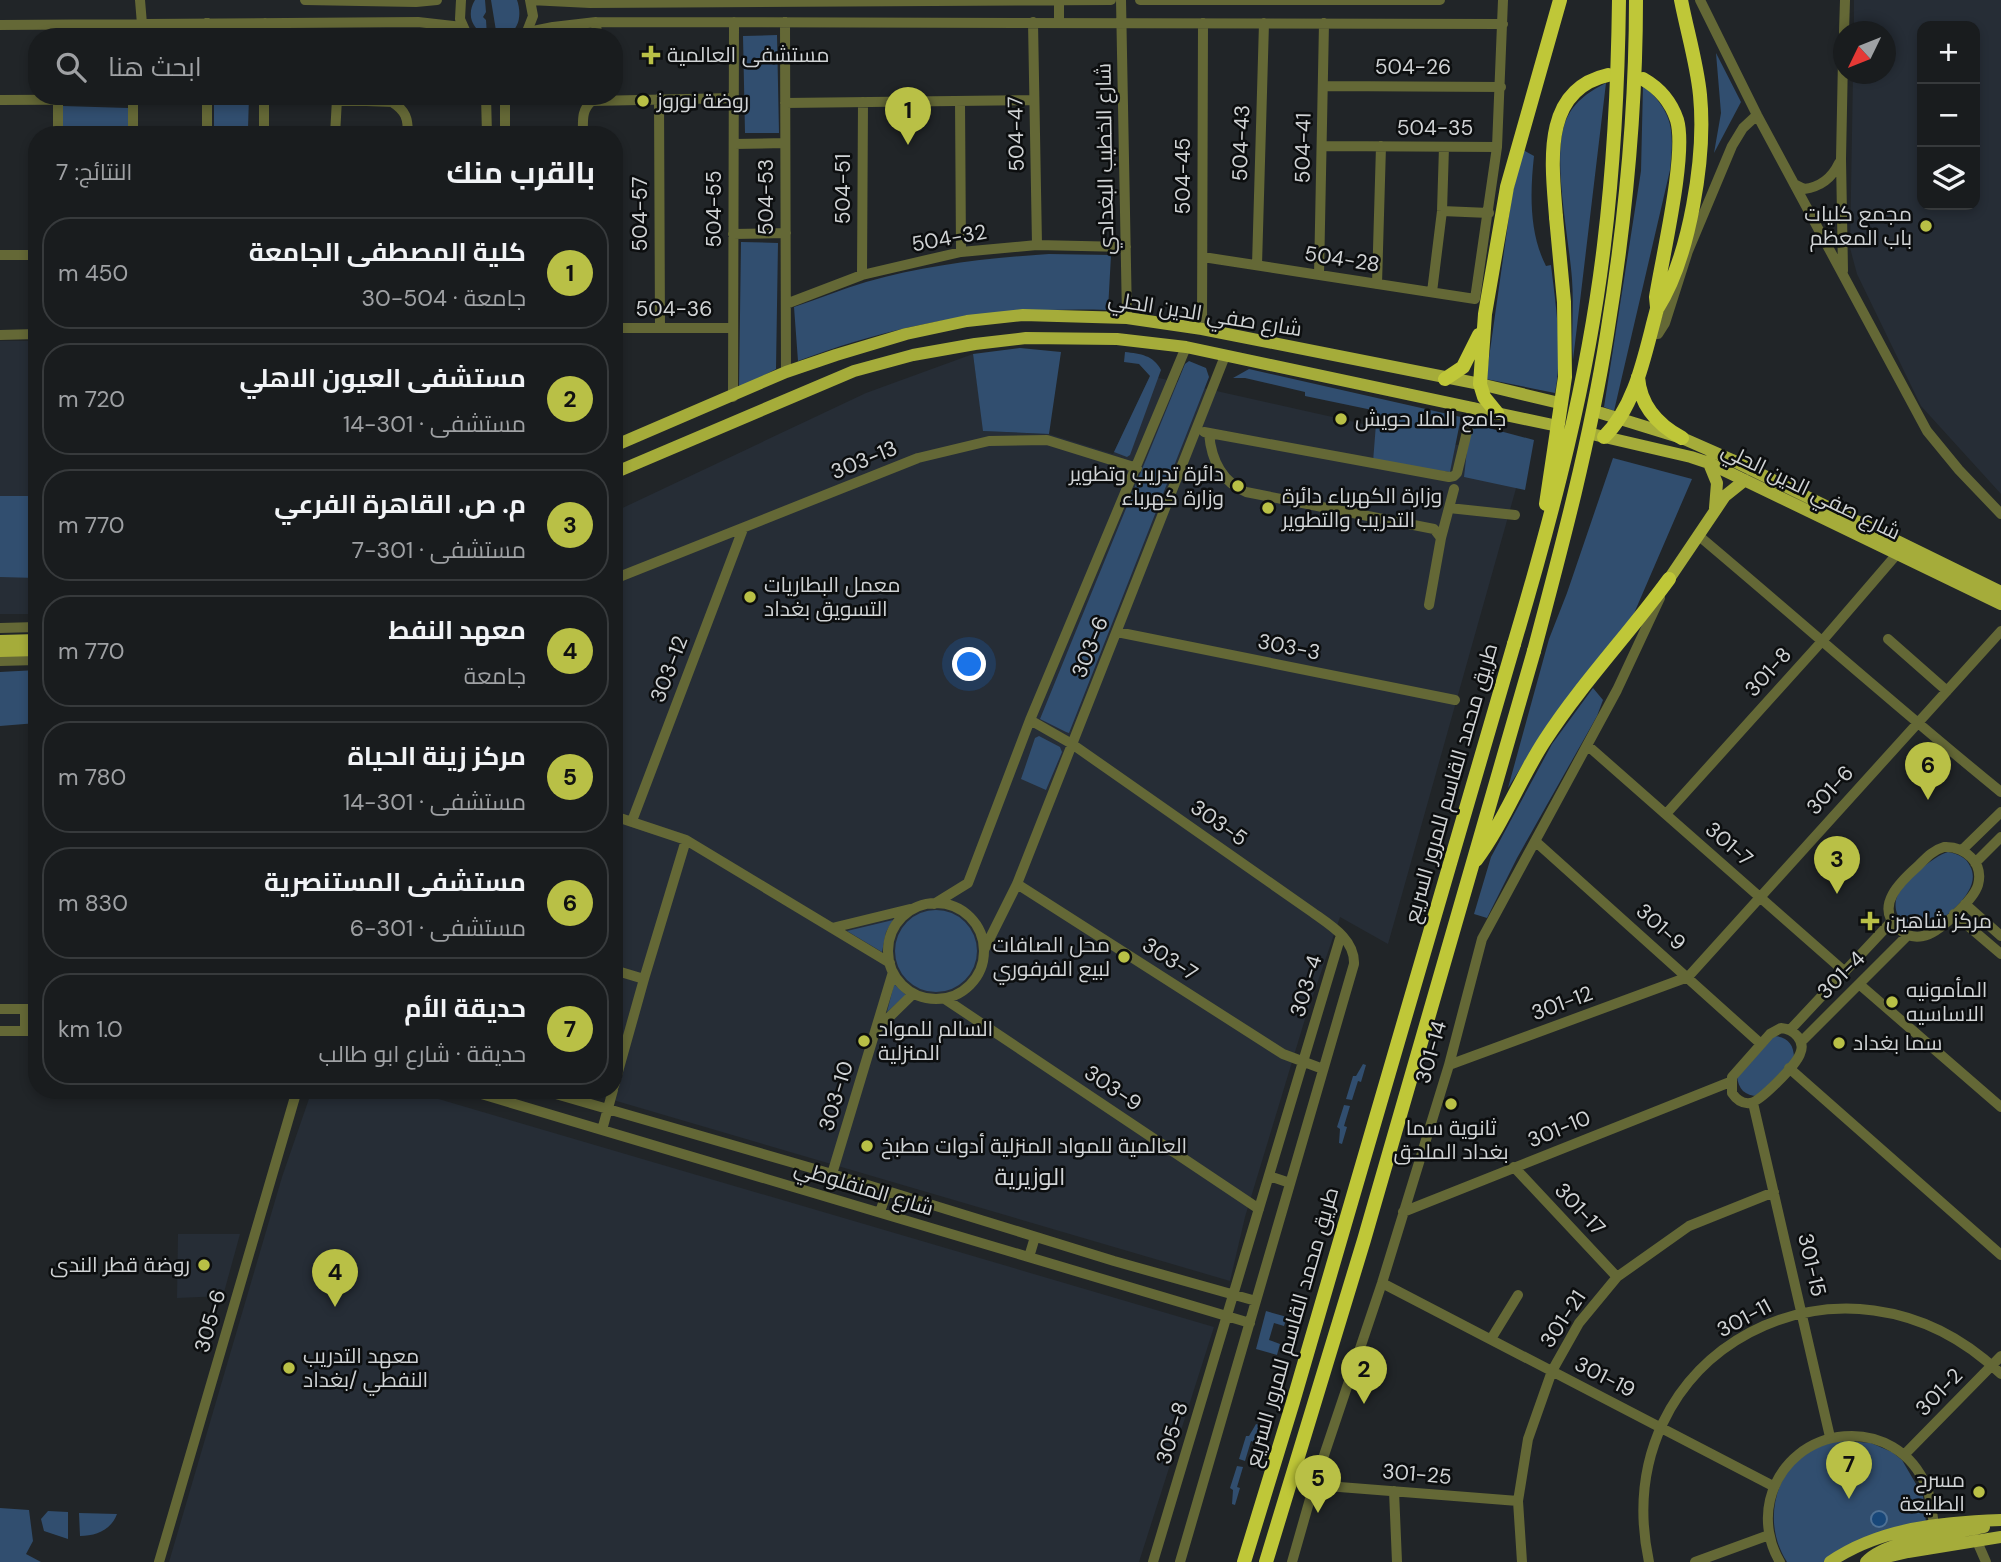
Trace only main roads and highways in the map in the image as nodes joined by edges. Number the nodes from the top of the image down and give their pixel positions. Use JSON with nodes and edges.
{"nodes":[{"id":1,"x":1619,"y":0,"type":"edge"},
{"id":2,"x":1636,"y":0,"type":"edge"},
{"id":3,"x":1682,"y":0,"type":"edge"},
{"id":4,"x":1559,"y":1,"type":"edge"},
{"id":5,"x":1608,"y":75,"type":"dead end"},
{"id":6,"x":1643,"y":79,"type":"dead end"},
{"id":7,"x":1657,"y":309,"type":"junction"},
{"id":8,"x":1485,"y":314,"type":"junction"},
{"id":9,"x":1385,"y":365,"type":"junction"},
{"id":10,"x":1638,"y":373,"type":"junction"},
{"id":11,"x":1445,"y":379,"type":"junction"},
{"id":12,"x":1480,"y":384,"type":"junction"},
{"id":13,"x":1380,"y":387,"type":"junction"},
{"id":14,"x":1555,"y":402,"type":"dead end"},
{"id":15,"x":1601,"y":412,"type":"dead end"},
{"id":16,"x":1496,"y":413,"type":"junction"},
{"id":17,"x":1620,"y":417,"type":"junction"},
{"id":18,"x":675,"y":420,"type":"junction"},
{"id":19,"x":1553,"y":425,"type":"dead end"},
{"id":20,"x":1600,"y":436,"type":"joint"},
{"id":21,"x":1682,"y":438,"type":"junction"},
{"id":22,"x":623,"y":442,"type":"edge"},
{"id":23,"x":685,"y":442,"type":"junction"},
{"id":24,"x":1709,"y":463,"type":"junction"},
{"id":25,"x":623,"y":468,"type":"edge"},
{"id":26,"x":1745,"y":480,"type":"junction"},
{"id":27,"x":1714,"y":511,"type":"junction"},
{"id":28,"x":1536,"y":569,"type":"junction"},
{"id":29,"x":1669,"y":579,"type":"joint"},
{"id":30,"x":2001,"y":592,"type":"edge"},
{"id":31,"x":2001,"y":604,"type":"edge"},
{"id":32,"x":28,"y":640,"type":"edge"},
{"id":33,"x":0,"y":641,"type":"edge"},
{"id":34,"x":28,"y":650,"type":"edge"},
{"id":35,"x":0,"y":651,"type":"edge"},
{"id":36,"x":1471,"y":867,"type":"junction"},
{"id":37,"x":2001,"y":1520,"type":"edge"},
{"id":38,"x":2001,"y":1536,"type":"edge"},
{"id":39,"x":1844,"y":1552,"type":"junction"},
{"id":40,"x":1908,"y":1552,"type":"junction"},
{"id":41,"x":1870,"y":1561,"type":"edge"},
{"id":42,"x":1244,"y":1562,"type":"edge"},
{"id":43,"x":1266,"y":1562,"type":"edge"},
{"id":44,"x":1830,"y":1562,"type":"edge"},
{"id":45,"x":1897,"y":1562,"type":"edge"}],
"edges":[{"from":1,"to":28,"type":"highway","name":"طريق محمد القاسم للمرور السريع","bridge":true},
{"from":2,"to":36,"type":"highway","name":"طريق محمد القاسم للمرور السريع","bridge":true},
{"from":3,"to":7,"type":"highway"},
{"from":4,"to":8,"type":"highway"},
{"from":5,"to":28,"type":"highway","bridge":true},
{"from":6,"to":7,"type":"highway"},
{"from":7,"to":10,"type":"highway"},
{"from":8,"to":11,"type":"highway"},
{"from":8,"to":12,"type":"highway"},
{"from":9,"to":11,"type":"main road","name":"شارع صفي الدين الحلي"},
{"from":9,"to":13,"type":"main road"},
{"from":9,"to":18,"type":"main road","name":"شارع صفي الدين الحلي"},
{"from":10,"to":17,"type":"highway"},
{"from":10,"to":21,"type":"highway"},
{"from":11,"to":12,"type":"main road","name":"شارع صفي الدين الحلي"},
{"from":12,"to":14,"type":"main road","name":"شارع صفي الدين الحلي"},
{"from":12,"to":16,"type":"highway"},
{"from":13,"to":16,"type":"main road","name":"شارع صفي الدين الحلي"},
{"from":13,"to":23,"type":"main road","name":"شارع صفي الدين الحلي"},
{"from":15,"to":17,"type":"main road","name":"شارع صفي الدين الحلي"},
{"from":16,"to":19,"type":"main road","name":"شارع صفي الدين الحلي"},
{"from":17,"to":20,"type":"highway"},
{"from":17,"to":21,"type":"main road","name":"شارع صفي الدين الحلي"},
{"from":18,"to":22,"type":"main road","name":"شارع صفي الدين الحلي"},
{"from":18,"to":23,"type":"main road"},
{"from":20,"to":24,"type":"main road","name":"شارع صفي الدين الحلي"},
{"from":21,"to":24,"type":"main road"},
{"from":21,"to":30,"type":"main road","name":"شارع صفي الدين الحلي"},
{"from":23,"to":25,"type":"main road","name":"شارع صفي الدين الحلي"},
{"from":24,"to":26,"type":"main road","name":"شارع صفي الدين الحلي"},
{"from":24,"to":27,"type":"main road"},
{"from":26,"to":27,"type":"main road"},
{"from":26,"to":31,"type":"main road","name":"شارع صفي الدين الحلي"},
{"from":27,"to":29,"type":"main road"},
{"from":28,"to":42,"type":"highway","name":"طريق محمد القاسم للمرور السريع","bridge":true},
{"from":29,"to":36,"type":"highway"},
{"from":32,"to":33,"type":"main road"},
{"from":34,"to":35,"type":"main road"},
{"from":36,"to":43,"type":"highway","name":"طريق محمد القاسم للمرور السريع"},
{"from":37,"to":39,"type":"main road"},
{"from":37,"to":41,"type":"main road"},
{"from":38,"to":40,"type":"main road"},
{"from":39,"to":41,"type":"main road"},
{"from":39,"to":44,"type":"main road"},
{"from":40,"to":41,"type":"main road"},
{"from":40,"to":45,"type":"main road"}]}
